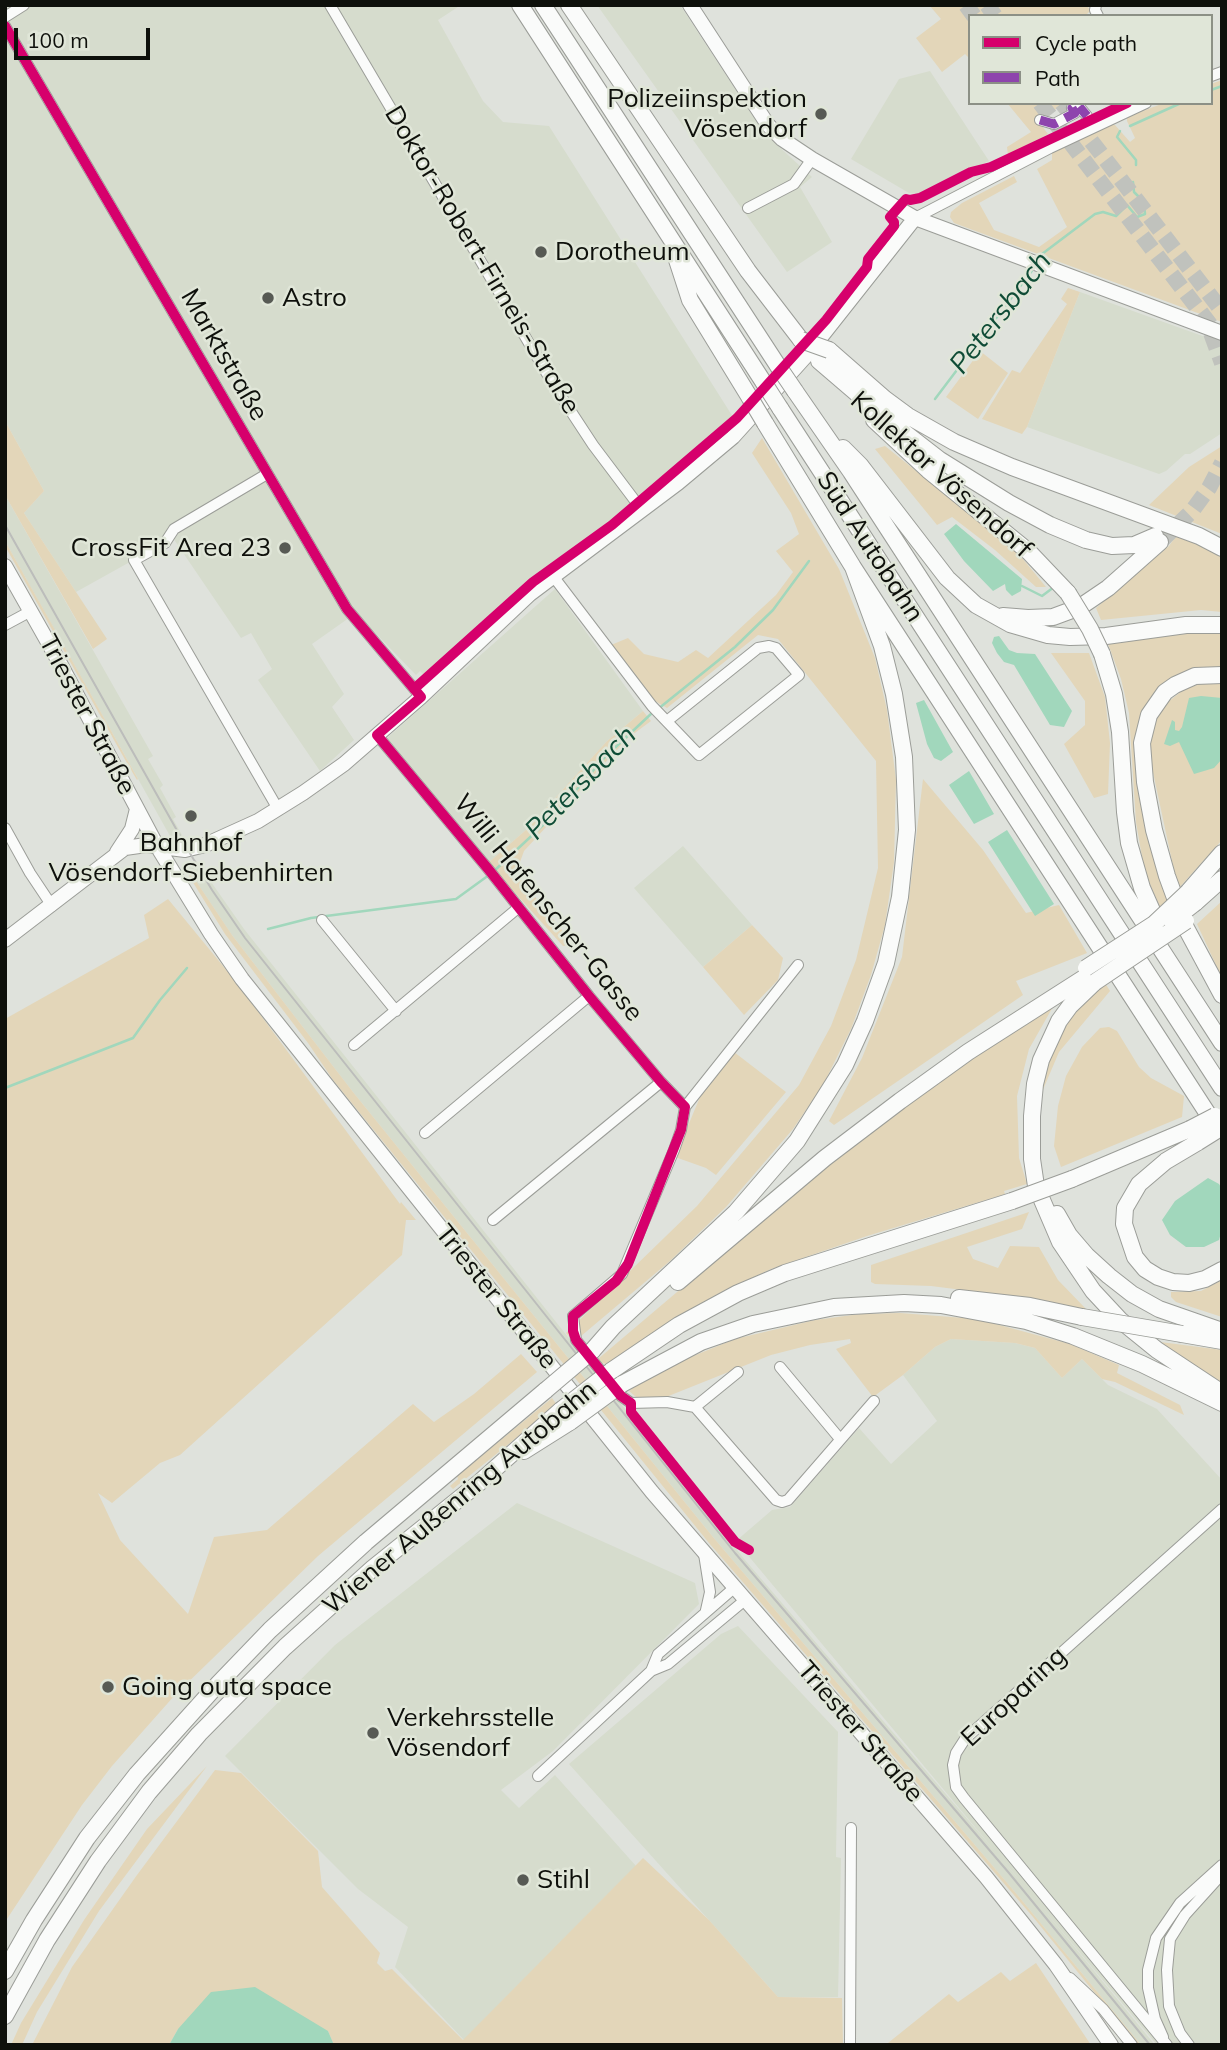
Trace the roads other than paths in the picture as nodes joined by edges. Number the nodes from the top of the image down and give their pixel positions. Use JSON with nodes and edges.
{"nodes":[{"id":1,"x":24,"y":5,"type":"edge"},
{"id":2,"x":330,"y":5,"type":"edge"},
{"id":3,"x":520,"y":5,"type":"edge"},
{"id":4,"x":542,"y":5,"type":"edge"},
{"id":5,"x":569,"y":5,"type":"edge"},
{"id":6,"x":690,"y":5,"type":"edge"},
{"id":7,"x":5,"y":16,"type":"edge"},
{"id":8,"x":5,"y":26,"type":"edge"},
{"id":9,"x":1076,"y":105,"type":"edge"},
{"id":10,"x":1078,"y":105,"type":"edge"},
{"id":11,"x":1142,"y":105,"type":"edge"},
{"id":12,"x":1087,"y":116,"type":"dead end"},
{"id":13,"x":1041,"y":120,"type":"dead end"},
{"id":14,"x":812,"y":159,"type":"junction"},
{"id":15,"x":748,"y":208,"type":"dead end"},
{"id":16,"x":915,"y":218,"type":"junction"},
{"id":17,"x":670,"y":237,"type":"junction"},
{"id":18,"x":1222,"y":333,"type":"edge"},
{"id":19,"x":824,"y":356,"type":"junction"},
{"id":20,"x":819,"y":424,"type":"junction"},
{"id":21,"x":267,"y":474,"type":"junction"},
{"id":22,"x":642,"y":510,"type":"junction"},
{"id":23,"x":1222,"y":548,"type":"edge"},
{"id":24,"x":5,"y":566,"type":"edge"},
{"id":25,"x":853,"y":567,"type":"junction"},
{"id":26,"x":553,"y":576,"type":"junction"},
{"id":27,"x":31,"y":611,"type":"junction"},
{"id":28,"x":994,"y":616,"type":"junction"},
{"id":29,"x":5,"y":625,"type":"edge"},
{"id":30,"x":1222,"y":625,"type":"edge"},
{"id":31,"x":1222,"y":675,"type":"edge"},
{"id":32,"x":421,"y":697,"type":"junction"},
{"id":33,"x":667,"y":721,"type":"junction"},
{"id":34,"x":377,"y":735,"type":"junction"},
{"id":35,"x":137,"y":809,"type":"junction"},
{"id":36,"x":278,"y":809,"type":"junction"},
{"id":37,"x":5,"y":828,"type":"edge"},
{"id":38,"x":157,"y":846,"type":"junction"},
{"id":39,"x":1222,"y":853,"type":"edge"},
{"id":40,"x":114,"y":856,"type":"junction"},
{"id":41,"x":1222,"y":881,"type":"edge"},
{"id":42,"x":1194,"y":902,"type":"junction"},
{"id":43,"x":52,"y":906,"type":"junction"},
{"id":44,"x":518,"y":908,"type":"junction"},
{"id":45,"x":322,"y":920,"type":"dead end"},
{"id":46,"x":5,"y":940,"type":"edge"},
{"id":47,"x":798,"y":965,"type":"dead end"},
{"id":48,"x":1090,"y":975,"type":"junction"},
{"id":49,"x":1222,"y":995,"type":"edge"},
{"id":50,"x":589,"y":996,"type":"junction"},
{"id":51,"x":1191,"y":996,"type":"junction"},
{"id":52,"x":396,"y":1011,"type":"junction"},
{"id":53,"x":1222,"y":1043,"type":"edge"},
{"id":54,"x":354,"y":1045,"type":"dead end"},
{"id":55,"x":661,"y":1082,"type":"junction"},
{"id":56,"x":1222,"y":1088,"type":"edge"},
{"id":57,"x":685,"y":1107,"type":"junction"},
{"id":58,"x":1220,"y":1116,"type":"edge"},
{"id":59,"x":425,"y":1133,"type":"dead end"},
{"id":60,"x":1194,"y":1135,"type":"junction"},
{"id":61,"x":1222,"y":1136,"type":"edge"},
{"id":62,"x":1032,"y":1146,"type":"junction"},
{"id":63,"x":494,"y":1220,"type":"dead end"},
{"id":64,"x":1222,"y":1270,"type":"edge"},
{"id":65,"x":1222,"y":1331,"type":"edge"},
{"id":66,"x":1222,"y":1341,"type":"edge"},
{"id":67,"x":592,"y":1350,"type":"junction"},
{"id":68,"x":780,"y":1367,"type":"dead end"},
{"id":69,"x":738,"y":1372,"type":"dead end"},
{"id":70,"x":618,"y":1379,"type":"junction"},
{"id":71,"x":1222,"y":1393,"type":"edge"},
{"id":72,"x":874,"y":1401,"type":"dead end"},
{"id":73,"x":1222,"y":1403,"type":"edge"},
{"id":74,"x":695,"y":1407,"type":"junction"},
{"id":75,"x":566,"y":1417,"type":"junction"},
{"id":76,"x":840,"y":1439,"type":"junction"},
{"id":77,"x":480,"y":1482,"type":"junction"},
{"id":78,"x":1222,"y":1509,"type":"edge"},
{"id":79,"x":704,"y":1554,"type":"junction"},
{"id":80,"x":734,"y":1588,"type":"junction"},
{"id":81,"x":745,"y":1600,"type":"junction"},
{"id":82,"x":705,"y":1612,"type":"junction"},
{"id":83,"x":651,"y":1671,"type":"junction"},
{"id":84,"x":538,"y":1776,"type":"dead end"},
{"id":85,"x":851,"y":1828,"type":"dead end"},
{"id":86,"x":1222,"y":1865,"type":"edge"},
{"id":87,"x":1222,"y":1874,"type":"edge"},
{"id":88,"x":1056,"y":1965,"type":"junction"},
{"id":89,"x":5,"y":1971,"type":"edge"},
{"id":90,"x":5,"y":2016,"type":"edge"},
{"id":91,"x":849,"y":2045,"type":"edge"},
{"id":92,"x":1111,"y":2045,"type":"edge"},
{"id":93,"x":1132,"y":2045,"type":"edge"},
{"id":94,"x":1168,"y":2045,"type":"edge"},
{"id":95,"x":1189,"y":2045,"type":"edge"}],
"edges":[{"from":1,"to":7,"type":"street"},
{"from":2,"to":22,"type":"street","name":"Doktor-Robert-Firneis-Straße"},
{"from":3,"to":17,"type":"highway","name":"Süd Autobahn"},
{"from":4,"to":20,"type":"highway","name":"Süd Autobahn","bridge":true},
{"from":5,"to":19,"type":"highway","name":"Kollektor Vösendorf"},
{"from":6,"to":14,"type":"main road"},
{"from":8,"to":21,"type":"street","name":"Marktstraße"},
{"from":9,"to":13,"type":"street"},
{"from":10,"to":12,"type":"street"},
{"from":11,"to":16,"type":"street"},
{"from":14,"to":15,"type":"street"},
{"from":14,"to":16,"type":"main road"},
{"from":16,"to":18,"type":"main road"},
{"from":16,"to":22,"type":"main road"},
{"from":17,"to":25,"type":"highway","bridge":true},
{"from":17,"to":56,"type":"highway","name":"Süd Autobahn","bridge":true},
{"from":19,"to":23,"type":"highway"},
{"from":19,"to":28,"type":"highway"},
{"from":19,"to":51,"type":"highway","name":"Kollektor Vösendorf","bridge":true},
{"from":20,"to":28,"type":"highway"},
{"from":20,"to":51,"type":"highway","name":"Süd Autobahn"},
{"from":21,"to":32,"type":"street","name":"Marktstraße"},
{"from":21,"to":36,"type":"street"},
{"from":22,"to":26,"type":"main road"},
{"from":24,"to":27,"type":"main road","name":"Triester Straße"},
{"from":25,"to":61,"type":"highway"},
{"from":25,"to":67,"type":"highway"},
{"from":26,"to":32,"type":"main road"},
{"from":26,"to":33,"type":"street"},
{"from":27,"to":29,"type":"street"},
{"from":27,"to":35,"type":"main road","name":"Triester Straße"},
{"from":28,"to":30,"type":"highway"},
{"from":31,"to":49,"type":"highway"},
{"from":32,"to":34,"type":"main road"},
{"from":33,"to":33,"type":"street"},
{"from":34,"to":36,"type":"main road"},
{"from":34,"to":44,"type":"street","name":"Willi Hafenscher-Gasse"},
{"from":35,"to":38,"type":"main road","name":"Triester Straße"},
{"from":35,"to":40,"type":"main road"},
{"from":36,"to":38,"type":"main road"},
{"from":37,"to":43,"type":"street"},
{"from":38,"to":40,"type":"main road"},
{"from":38,"to":79,"type":"main road","name":"Triester Straße"},
{"from":39,"to":42,"type":"highway"},
{"from":40,"to":43,"type":"main road"},
{"from":41,"to":42,"type":"highway"},
{"from":42,"to":48,"type":"highway","bridge":true},
{"from":42,"to":48,"type":"highway","bridge":true},
{"from":43,"to":46,"type":"main road"},
{"from":44,"to":50,"type":"street","name":"Willi Hafenscher-Gasse"},
{"from":44,"to":52,"type":"street"},
{"from":45,"to":52,"type":"street"},
{"from":47,"to":57,"type":"street"},
{"from":48,"to":62,"type":"highway"},
{"from":48,"to":67,"type":"highway","name":"Wiener Außenring Autobahn"},
{"from":50,"to":55,"type":"street","name":"Willi Hafenscher-Gasse"},
{"from":50,"to":59,"type":"street"},
{"from":51,"to":53,"type":"highway","name":"Süd Autobahn"},
{"from":52,"to":54,"type":"street"},
{"from":55,"to":57,"type":"street","name":"Willi Hafenscher-Gasse"},
{"from":55,"to":63,"type":"street"},
{"from":57,"to":74,"type":"street"},
{"from":58,"to":60,"type":"highway","bridge":true},
{"from":60,"to":64,"type":"highway"},
{"from":60,"to":70,"type":"highway","name":"Wiener Außenring Autobahn","bridge":true},
{"from":62,"to":65,"type":"highway"},
{"from":62,"to":71,"type":"highway"},
{"from":66,"to":70,"type":"highway","bridge":true},
{"from":67,"to":89,"type":"highway","name":"Wiener Außenring Autobahn","bridge":true},
{"from":68,"to":76,"type":"street"},
{"from":69,"to":74,"type":"street"},
{"from":70,"to":73,"type":"highway"},
{"from":70,"to":75,"type":"highway","bridge":true},
{"from":72,"to":76,"type":"street"},
{"from":74,"to":76,"type":"street"},
{"from":75,"to":77,"type":"highway","name":"Wiener Außenring Autobahn"},
{"from":75,"to":77,"type":"highway"},
{"from":77,"to":90,"type":"highway","name":"Wiener Außenring Autobahn"},
{"from":78,"to":94,"type":"street","name":"Europaring"},
{"from":79,"to":80,"type":"main road","name":"Triester Straße"},
{"from":79,"to":82,"type":"street"},
{"from":80,"to":81,"type":"main road","name":"Triester Straße"},
{"from":80,"to":82,"type":"street"},
{"from":81,"to":83,"type":"street"},
{"from":81,"to":88,"type":"main road","name":"Triester Straße"},
{"from":82,"to":83,"type":"street"},
{"from":83,"to":84,"type":"street"},
{"from":85,"to":91,"type":"street"},
{"from":86,"to":94,"type":"street"},
{"from":87,"to":95,"type":"street"},
{"from":88,"to":92,"type":"main road","name":"Triester Straße"},
{"from":88,"to":93,"type":"street"}]}
